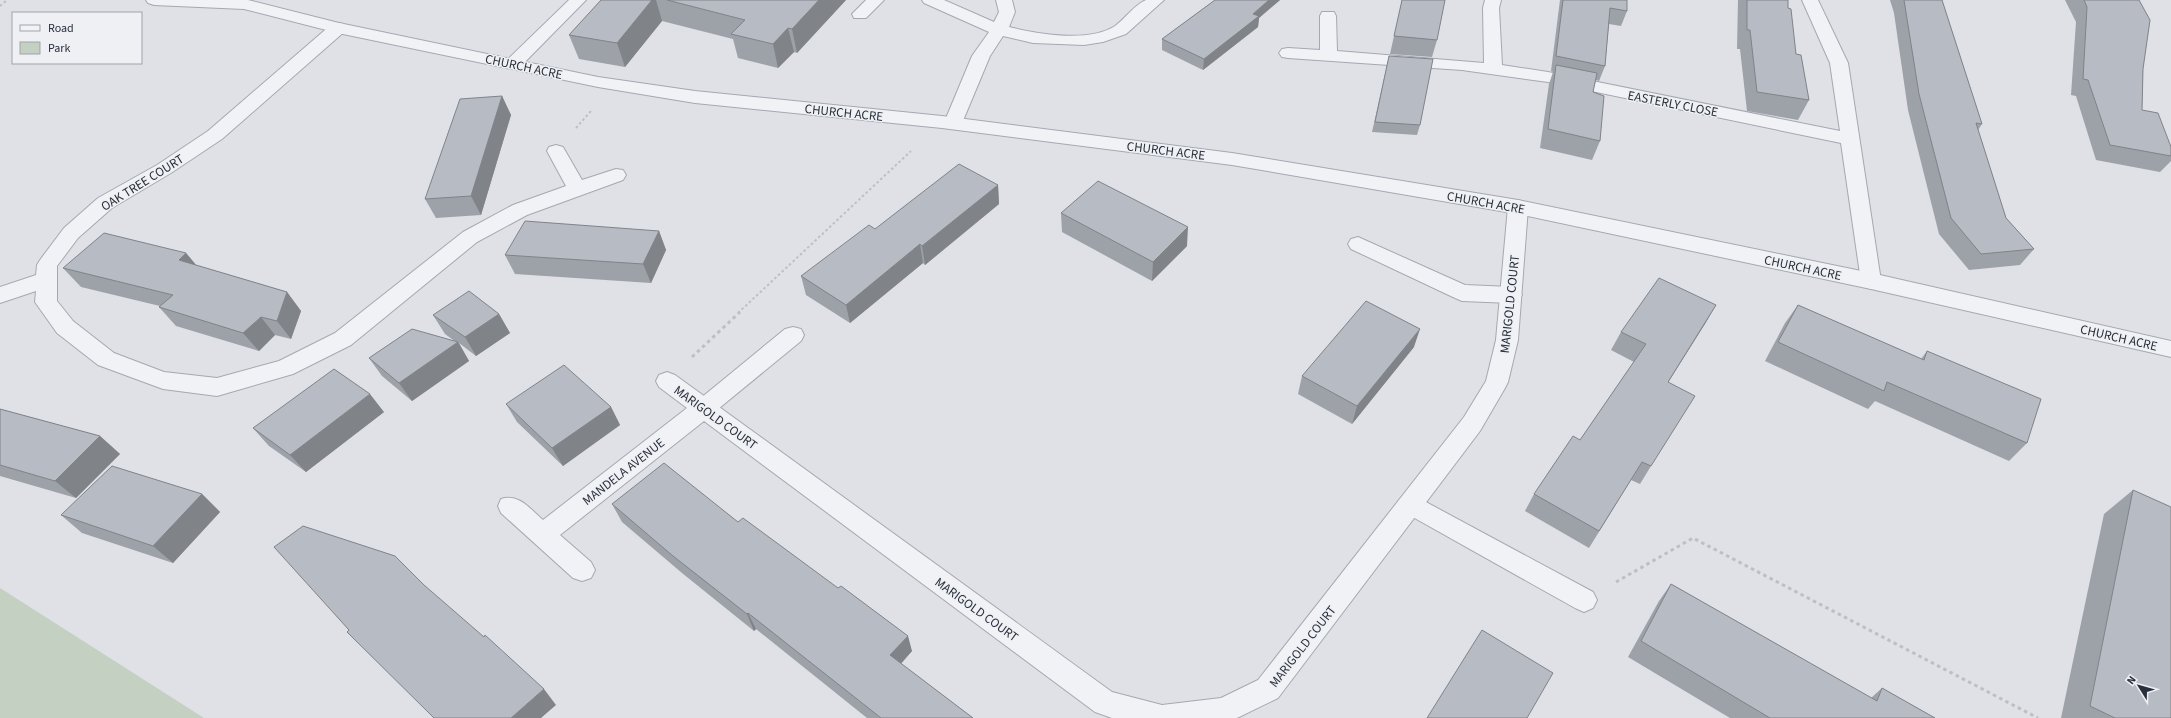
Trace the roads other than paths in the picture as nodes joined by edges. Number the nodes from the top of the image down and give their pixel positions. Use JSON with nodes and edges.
{"nodes":[{"id":1,"x":154,"y":0,"type":"edge"},
{"id":2,"x":578,"y":0,"type":"edge"},
{"id":3,"x":876,"y":0,"type":"edge"},
{"id":4,"x":930,"y":0,"type":"edge"},
{"id":5,"x":1004,"y":0,"type":"edge"},
{"id":6,"x":1156,"y":0,"type":"edge"},
{"id":7,"x":1493,"y":0,"type":"edge"},
{"id":8,"x":1810,"y":0,"type":"edge"},
{"id":9,"x":860,"y":14,"type":"dead end"},
{"id":10,"x":1328,"y":16,"type":"dead end"},
{"id":11,"x":338,"y":28,"type":"junction"},
{"id":12,"x":999,"y":30,"type":"junction"},
{"id":13,"x":1288,"y":53,"type":"dead end"},
{"id":14,"x":1329,"y":56,"type":"junction"},
{"id":15,"x":513,"y":64,"type":"junction"},
{"id":16,"x":1493,"y":70,"type":"junction"},
{"id":17,"x":947,"y":123,"type":"junction"},
{"id":18,"x":1851,"y":139,"type":"junction"},
{"id":19,"x":556,"y":151,"type":"road end"},
{"id":20,"x":616,"y":175,"type":"dead end"},
{"id":21,"x":576,"y":189,"type":"junction"},
{"id":22,"x":1518,"y":207,"type":"junction"},
{"id":23,"x":1358,"y":244,"type":"dead end"},
{"id":24,"x":46,"y":280,"type":"junction"},
{"id":25,"x":1871,"y":281,"type":"junction"},
{"id":26,"x":0,"y":295,"type":"edge"},
{"id":27,"x":1511,"y":295,"type":"junction"},
{"id":28,"x":793,"y":335,"type":"dead end"},
{"id":29,"x":2171,"y":349,"type":"edge"},
{"id":30,"x":667,"y":381,"type":"road end"},
{"id":31,"x":704,"y":408,"type":"junction"},
{"id":32,"x":1411,"y":504,"type":"junction"},
{"id":33,"x":510,"y":506,"type":"dead end"},
{"id":34,"x":542,"y":535,"type":"junction"},
{"id":35,"x":582,"y":570,"type":"dead end"},
{"id":36,"x":1584,"y":600,"type":"road end"}],
"edges":[{"from":1,"to":11,"type":"street","name":"CHURCH ACRE"},
{"from":2,"to":15,"type":"street"},
{"from":3,"to":9,"type":"street"},
{"from":4,"to":12,"type":"street"},
{"from":5,"to":12,"type":"street"},
{"from":6,"to":12,"type":"street"},
{"from":7,"to":16,"type":"street"},
{"from":8,"to":18,"type":"street"},
{"from":10,"to":14,"type":"street"},
{"from":11,"to":15,"type":"street","name":"CHURCH ACRE"},
{"from":11,"to":24,"type":"street","name":"OAK TREE COURT"},
{"from":12,"to":17,"type":"street"},
{"from":13,"to":14,"type":"street","name":"EASTERLY CLOSE"},
{"from":14,"to":16,"type":"street","name":"EASTERLY CLOSE"},
{"from":15,"to":17,"type":"street","name":"CHURCH ACRE"},
{"from":16,"to":18,"type":"street","name":"EASTERLY CLOSE"},
{"from":17,"to":22,"type":"street","name":"CHURCH ACRE"},
{"from":18,"to":25,"type":"street"},
{"from":19,"to":21,"type":"street"},
{"from":20,"to":21,"type":"street","name":"OAK TREE COURT"},
{"from":21,"to":24,"type":"street","name":"OAK TREE COURT"},
{"from":22,"to":25,"type":"street","name":"CHURCH ACRE"},
{"from":22,"to":27,"type":"street","name":"MARIGOLD COURT"},
{"from":23,"to":27,"type":"street"},
{"from":24,"to":26,"type":"street"},
{"from":25,"to":29,"type":"street","name":"CHURCH ACRE"},
{"from":27,"to":32,"type":"street","name":"MARIGOLD COURT"},
{"from":28,"to":31,"type":"street","name":"MANDELA AVENUE"},
{"from":30,"to":31,"type":"street","name":"MARIGOLD COURT"},
{"from":31,"to":32,"type":"street","name":"MARIGOLD COURT"},
{"from":31,"to":34,"type":"street","name":"MANDELA AVENUE"},
{"from":32,"to":36,"type":"street"},
{"from":33,"to":34,"type":"street"},
{"from":34,"to":35,"type":"street"}]}
